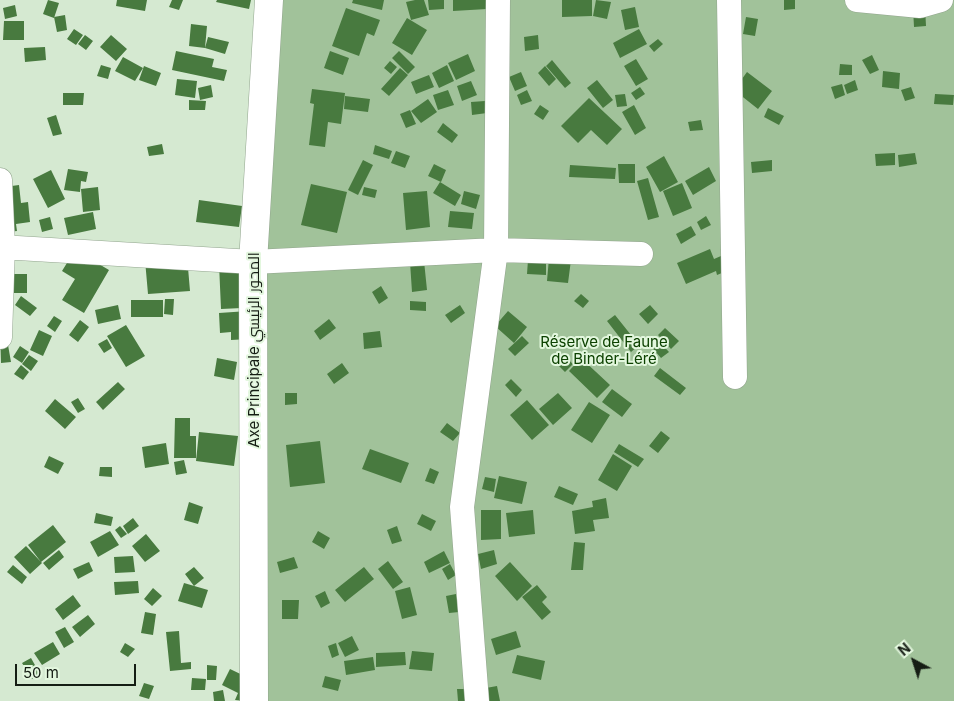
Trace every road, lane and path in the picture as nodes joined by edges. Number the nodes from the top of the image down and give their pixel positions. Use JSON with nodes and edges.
{"nodes":[{"id":1,"x":268,"y":0,"type":"edge"},
{"id":2,"x":498,"y":0,"type":"edge"},
{"id":3,"x":729,"y":0,"type":"edge"},
{"id":4,"x":857,"y":0,"type":"edge"},
{"id":5,"x":941,"y":0,"type":"edge"},
{"id":6,"x":0,"y":180,"type":"edge"},
{"id":7,"x":1,"y":246,"type":"edge"},
{"id":8,"x":496,"y":250,"type":"junction"},
{"id":9,"x":641,"y":254,"type":"dead end"},
{"id":10,"x":253,"y":262,"type":"junction"},
{"id":11,"x":0,"y":337,"type":"edge"},
{"id":12,"x":735,"y":377,"type":"dead end"},
{"id":13,"x":254,"y":701,"type":"edge"},
{"id":14,"x":477,"y":701,"type":"edge"}],
"edges":[{"from":1,"to":10,"type":"main road","name":"Axe Principale المحور الرئيسي"},
{"from":2,"to":8,"type":"street"},
{"from":3,"to":12,"type":"street"},
{"from":4,"to":5,"type":"street"},
{"from":6,"to":7,"type":"street"},
{"from":7,"to":10,"type":"street"},
{"from":7,"to":11,"type":"street"},
{"from":8,"to":9,"type":"street"},
{"from":8,"to":10,"type":"street"},
{"from":8,"to":14,"type":"street"},
{"from":10,"to":13,"type":"main road","name":"Axe Principale المحور الرئيسي"}]}
